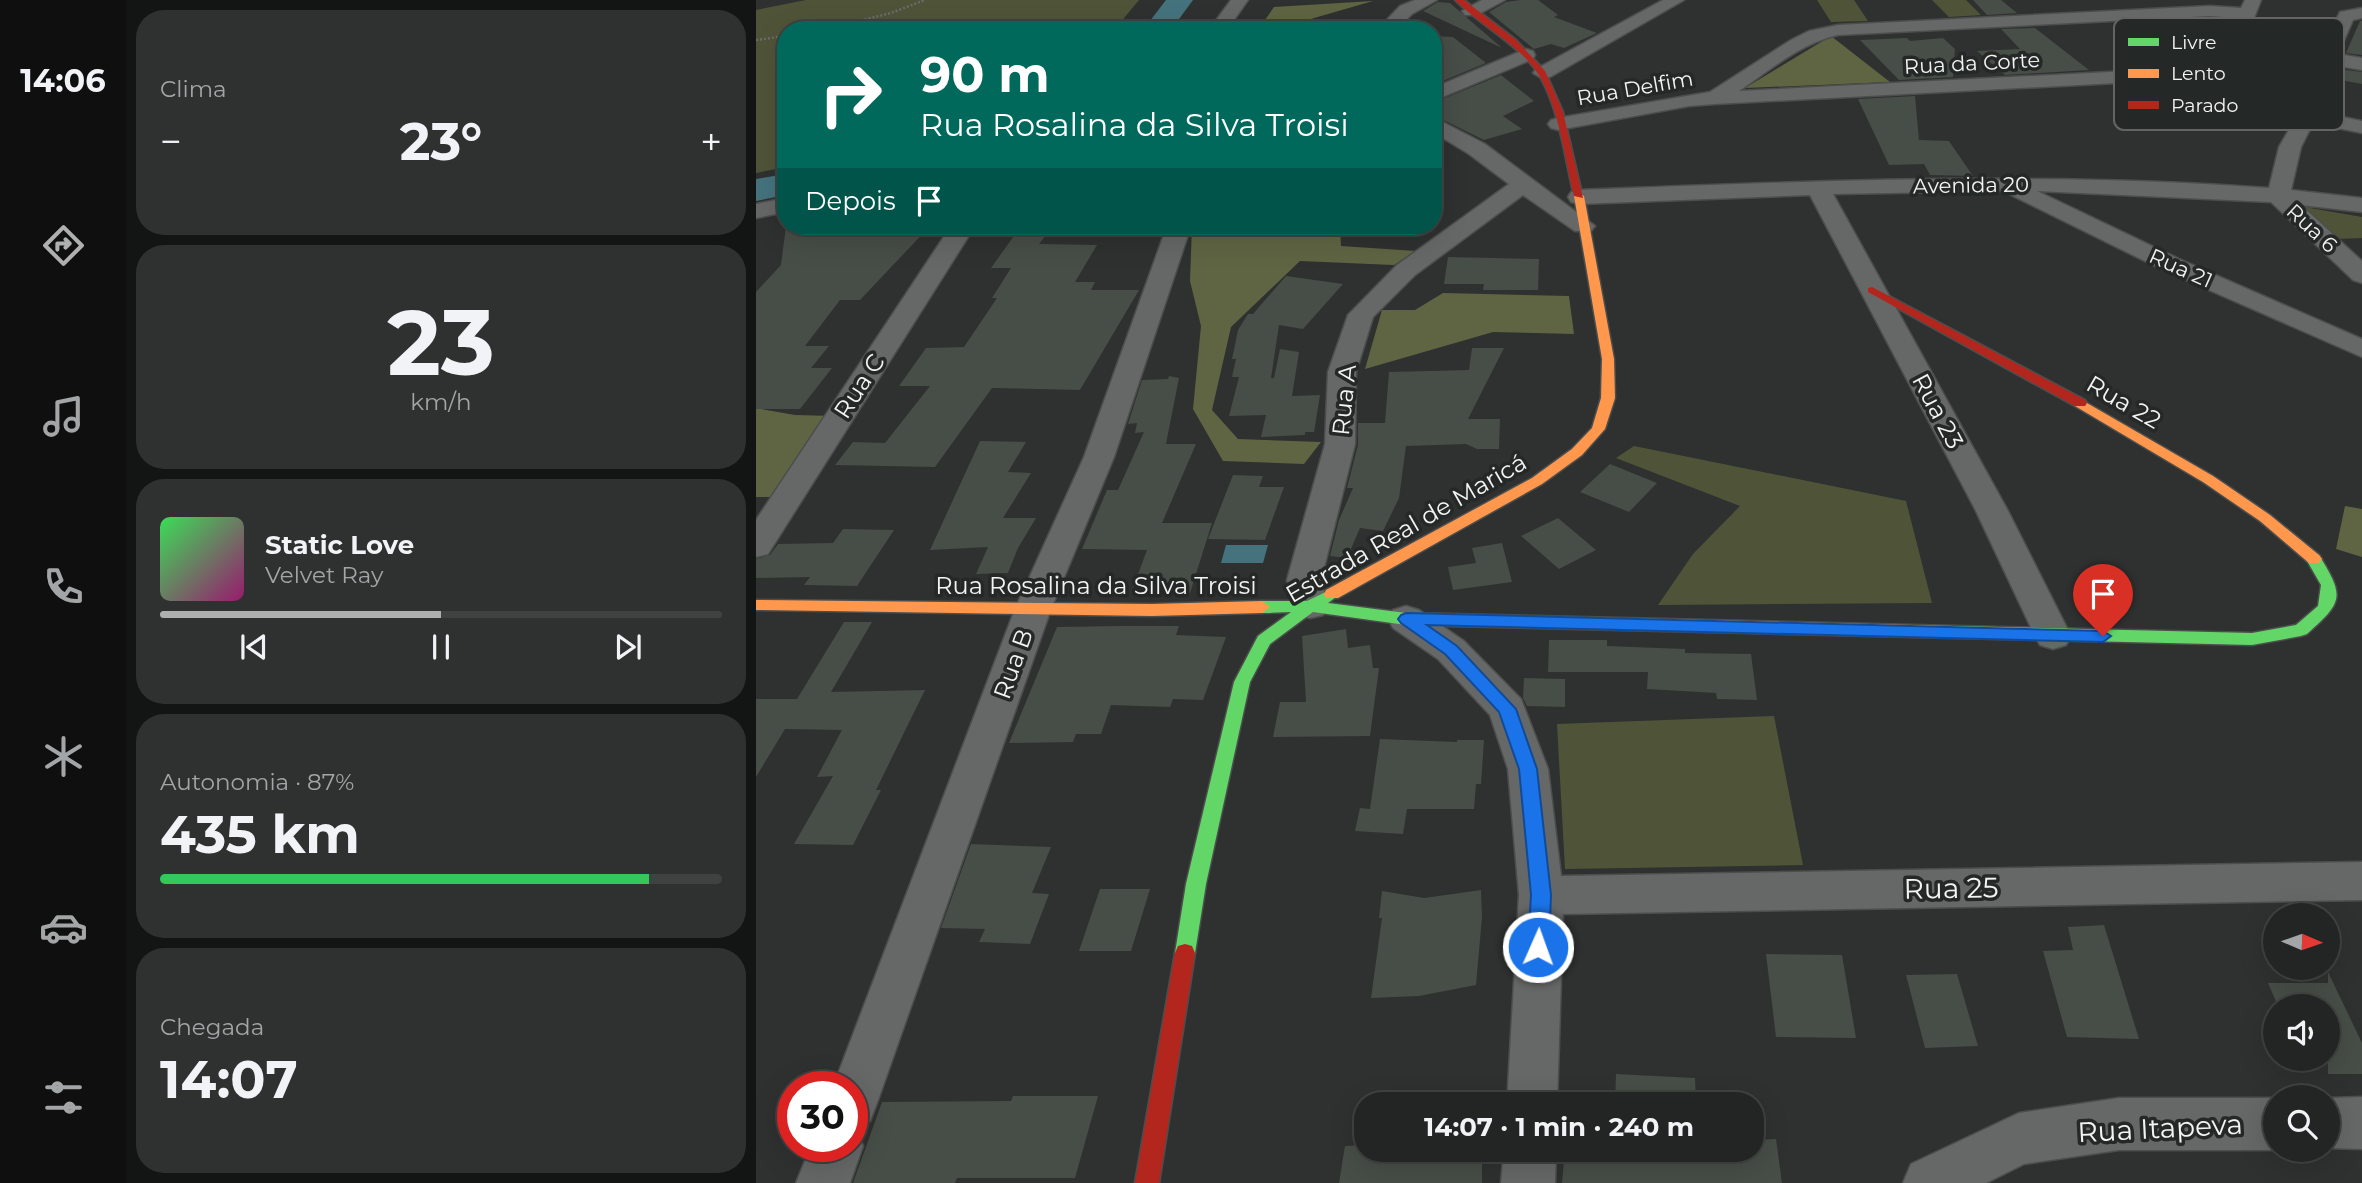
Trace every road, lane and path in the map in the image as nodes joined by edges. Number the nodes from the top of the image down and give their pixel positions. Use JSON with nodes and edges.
{"nodes":[{"id":1,"x":925,"y":0,"type":"edge"},
{"id":2,"x":1240,"y":0,"type":"edge"},
{"id":3,"x":1429,"y":0,"type":"edge"},
{"id":4,"x":1497,"y":0,"type":"edge"},
{"id":5,"x":1676,"y":0,"type":"edge"},
{"id":6,"x":1465,"y":5,"type":"edge"},
{"id":7,"x":2249,"y":6,"type":"edge"},
{"id":8,"x":2362,"y":13,"type":"edge"},
{"id":9,"x":2344,"y":20,"type":"edge"},
{"id":10,"x":859,"y":21,"type":"edge"},
{"id":11,"x":1225,"y":21,"type":"edge"},
{"id":12,"x":1395,"y":21,"type":"edge"},
{"id":13,"x":777,"y":37,"type":"edge"},
{"id":14,"x":756,"y":40,"type":"edge"},
{"id":15,"x":1526,"y":55,"type":"junction"},
{"id":16,"x":2362,"y":64,"type":"edge"},
{"id":17,"x":2344,"y":65,"type":"edge"},
{"id":18,"x":1543,"y":73,"type":"junction"},
{"id":19,"x":2114,"y":78,"type":"edge"},
{"id":20,"x":1442,"y":91,"type":"edge"},
{"id":21,"x":1715,"y":98,"type":"junction"},
{"id":22,"x":2344,"y":123,"type":"edge"},
{"id":23,"x":1558,"y":124,"type":"junction"},
{"id":24,"x":2362,"y":127,"type":"edge"},
{"id":25,"x":1442,"y":128,"type":"edge"},
{"id":26,"x":2299,"y":130,"type":"edge"},
{"id":27,"x":2003,"y":184,"type":"junction"},
{"id":28,"x":1522,"y":185,"type":"junction"},
{"id":29,"x":1818,"y":188,"type":"junction"},
{"id":30,"x":2278,"y":196,"type":"junction"},
{"id":31,"x":1579,"y":197,"type":"junction"},
{"id":32,"x":2362,"y":205,"type":"edge"},
{"id":33,"x":777,"y":207,"type":"edge"},
{"id":34,"x":756,"y":211,"type":"edge"},
{"id":35,"x":1583,"y":226,"type":"junction"},
{"id":36,"x":956,"y":235,"type":"edge"},
{"id":37,"x":1176,"y":235,"type":"edge"},
{"id":38,"x":2362,"y":243,"type":"edge"},
{"id":39,"x":2331,"y":245,"type":"junction"},
{"id":40,"x":2362,"y":275,"type":"edge"},
{"id":41,"x":1872,"y":290,"type":"junction"},
{"id":42,"x":2362,"y":349,"type":"edge"},
{"id":43,"x":756,"y":546,"type":"edge"},
{"id":44,"x":2329,"y":585,"type":"joint"},
{"id":45,"x":756,"y":605,"type":"edge"},
{"id":46,"x":1310,"y":606,"type":"junction"},
{"id":47,"x":1033,"y":609,"type":"junction"},
{"id":48,"x":1406,"y":619,"type":"junction"},
{"id":49,"x":2053,"y":636,"type":"junction"},
{"id":50,"x":2362,"y":881,"type":"edge"},
{"id":51,"x":1541,"y":895,"type":"junction"},
{"id":52,"x":864,"y":1071,"type":"edge"},
{"id":53,"x":1533,"y":1092,"type":"edge"},
{"id":54,"x":2340,"y":1123,"type":"edge"},
{"id":55,"x":2362,"y":1123,"type":"edge"},
{"id":56,"x":2263,"y":1124,"type":"edge"},
{"id":57,"x":830,"y":1162,"type":"edge"},
{"id":58,"x":1529,"y":1162,"type":"edge"},
{"id":59,"x":823,"y":1183,"type":"edge"},
{"id":60,"x":1147,"y":1183,"type":"edge"},
{"id":61,"x":1528,"y":1183,"type":"edge"},
{"id":62,"x":1930,"y":1183,"type":"edge"}],
"edges":[{"from":1,"to":10,"type":"path"},
{"from":2,"to":11,"type":"street"},
{"from":3,"to":12,"type":"street"},
{"from":4,"to":6,"type":"street"},
{"from":5,"to":18,"type":"street"},
{"from":6,"to":15,"type":"main road","name":"Estrada Real de Maricá"},
{"from":7,"to":21,"type":"street","name":"Rua Delfim"},
{"from":8,"to":9,"type":"street","name":"Rua 6"},
{"from":13,"to":14,"type":"path"},
{"from":15,"to":18,"type":"main road","name":"Estrada Real de Maricá"},
{"from":15,"to":20,"type":"street"},
{"from":16,"to":17,"type":"street"},
{"from":18,"to":23,"type":"main road","name":"Estrada Real de Maricá"},
{"from":19,"to":21,"type":"street","name":"Rua da Corte"},
{"from":21,"to":23,"type":"street","name":"Rua Delfim"},
{"from":22,"to":24,"type":"street"},
{"from":23,"to":31,"type":"main road","name":"Estrada Real de Maricá"},
{"from":25,"to":28,"type":"street"},
{"from":26,"to":30,"type":"street","name":"Rua 6"},
{"from":27,"to":29,"type":"street","name":"Avenida 20"},
{"from":27,"to":30,"type":"street","name":"Avenida 20"},
{"from":27,"to":42,"type":"street","name":"Rua 21"},
{"from":28,"to":35,"type":"street"},
{"from":28,"to":46,"type":"street","name":"Rua A"},
{"from":29,"to":31,"type":"street","name":"Avenida 20"},
{"from":29,"to":41,"type":"street","name":"Rua 23"},
{"from":30,"to":32,"type":"street","name":"Avenida 20"},
{"from":30,"to":39,"type":"street","name":"Rua 6"},
{"from":31,"to":35,"type":"main road","name":"Estrada Real de Maricá"},
{"from":33,"to":34,"type":"street"},
{"from":35,"to":46,"type":"main road","name":"Estrada Real de Maricá"},
{"from":36,"to":43,"type":"street","name":"Rua C"},
{"from":37,"to":47,"type":"street","name":"Rua B"},
{"from":38,"to":39,"type":"street"},
{"from":39,"to":40,"type":"street","name":"Rua 6"},
{"from":41,"to":44,"type":"main road","name":"Rua 22"},
{"from":41,"to":49,"type":"street","name":"Rua 23"},
{"from":44,"to":49,"type":"main road","name":"Rua Rosalina da Silva Troisi"},
{"from":45,"to":47,"type":"main road","name":"Rua Rosalina da Silva Troisi"},
{"from":46,"to":47,"type":"main road","name":"Rua Rosalina da Silva Troisi"},
{"from":46,"to":48,"type":"main road","name":"Rua Rosalina da Silva Troisi"},
{"from":46,"to":60,"type":"main road","name":"Estrada Real de Maricá"},
{"from":47,"to":52,"type":"street","name":"Rua B"},
{"from":48,"to":49,"type":"main road","name":"Rua Rosalina da Silva Troisi"},
{"from":48,"to":51,"type":"street"},
{"from":50,"to":51,"type":"street","name":"Rua 25"},
{"from":51,"to":53,"type":"street"},
{"from":54,"to":55,"type":"street"},
{"from":56,"to":62,"type":"street","name":"Rua Itapeva"},
{"from":57,"to":59,"type":"street"},
{"from":58,"to":61,"type":"street"}]}
